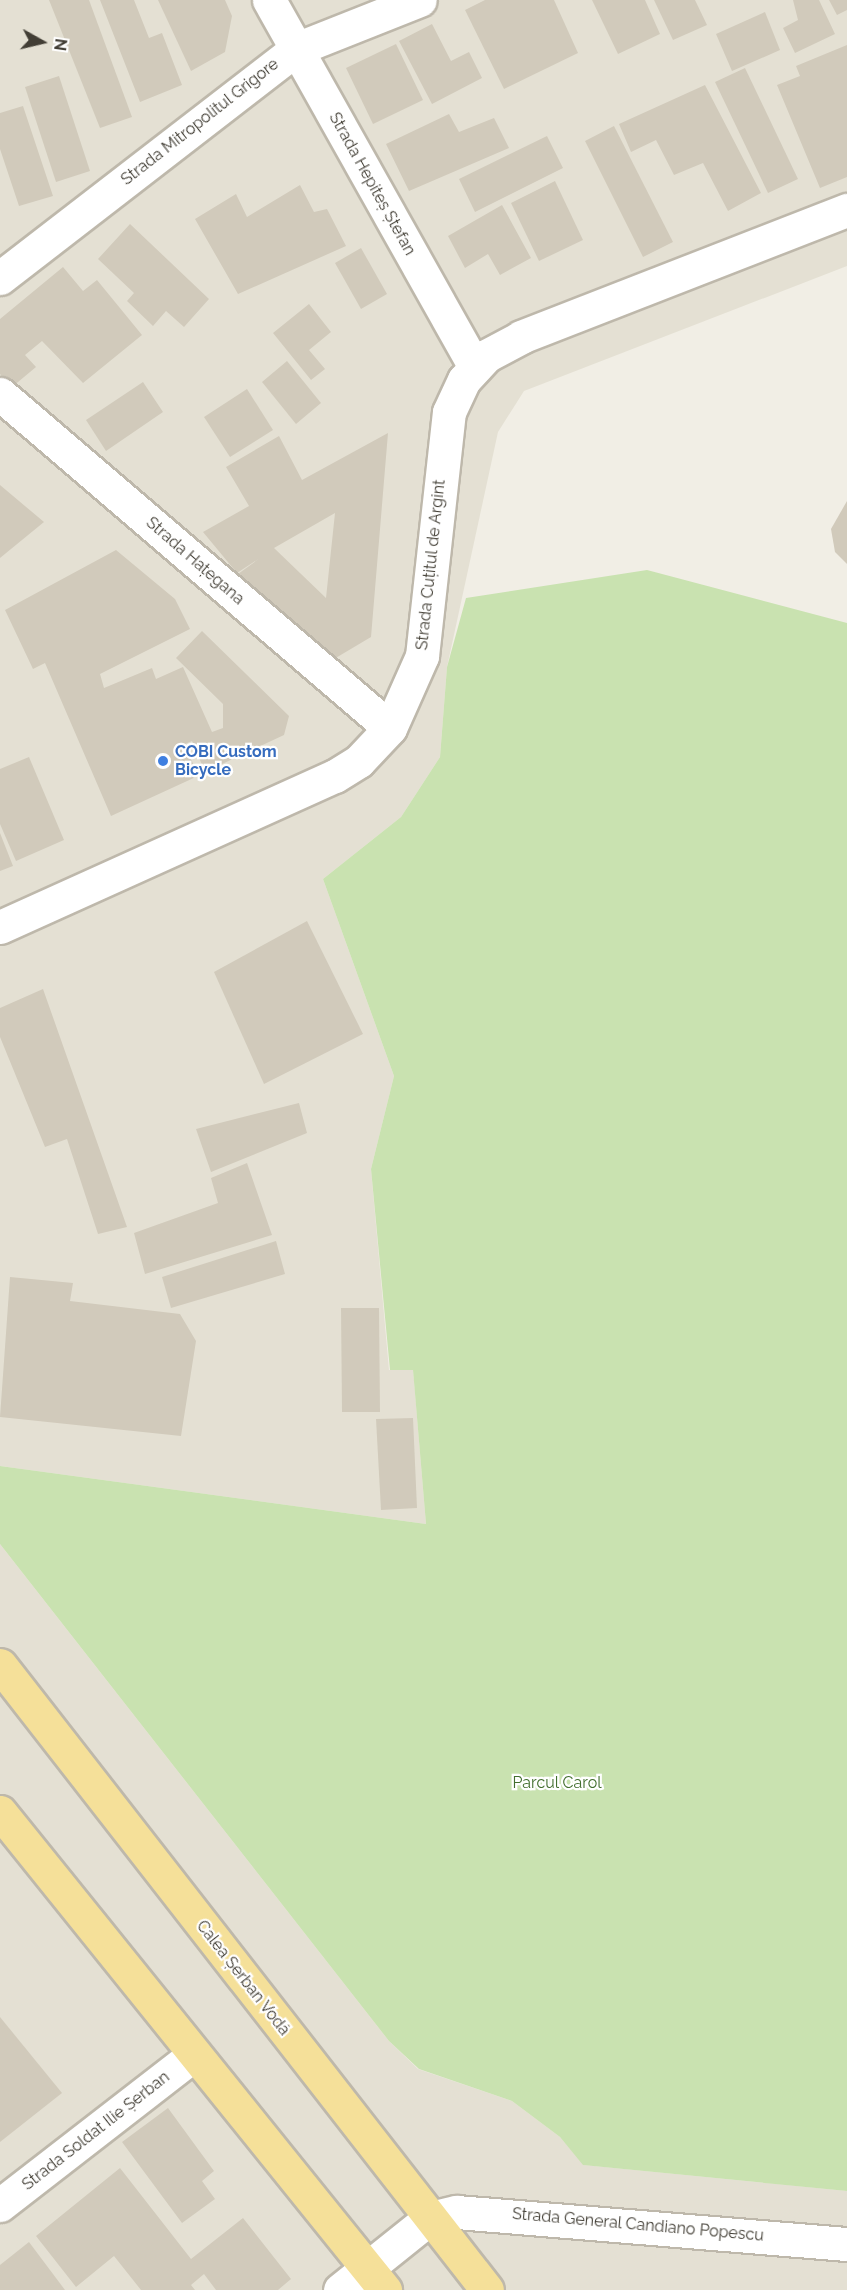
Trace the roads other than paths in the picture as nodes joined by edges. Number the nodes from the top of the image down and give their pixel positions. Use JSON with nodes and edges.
{"nodes":[{"id":1,"x":269,"y":0,"type":"edge"},
{"id":2,"x":420,"y":0,"type":"edge"},
{"id":3,"x":296,"y":49,"type":"junction"},
{"id":4,"x":847,"y":210,"type":"edge"},
{"id":5,"x":0,"y":278,"type":"edge"},
{"id":6,"x":475,"y":367,"type":"junction"},
{"id":7,"x":0,"y":394,"type":"edge"},
{"id":8,"x":390,"y":728,"type":"junction"},
{"id":9,"x":0,"y":927,"type":"edge"},
{"id":10,"x":0,"y":1665,"type":"edge"},
{"id":11,"x":0,"y":1812,"type":"edge"},
{"id":12,"x":192,"y":2056,"type":"junction"},
{"id":13,"x":0,"y":2205,"type":"edge"},
{"id":14,"x":430,"y":2218,"type":"junction"},
{"id":15,"x":847,"y":2244,"type":"edge"},
{"id":16,"x":376,"y":2279,"type":"edge"},
{"id":17,"x":340,"y":2290,"type":"edge"},
{"id":18,"x":487,"y":2290,"type":"edge"}],
"edges":[{"from":1,"to":3,"type":"street","name":"Strada Hepiteș Ștefan"},
{"from":2,"to":3,"type":"street","name":"Strada Mitropolitul Grigore"},
{"from":3,"to":5,"type":"street","name":"Strada Mitropolitul Grigore"},
{"from":3,"to":6,"type":"street","name":"Strada Hepiteș Ștefan"},
{"from":4,"to":6,"type":"street","name":"Strada Cuțitul de Argint"},
{"from":6,"to":8,"type":"street","name":"Strada Cuțitul de Argint"},
{"from":7,"to":8,"type":"street","name":"Strada Hațegana"},
{"from":8,"to":9,"type":"street","name":"Strada Cuțitul de Argint"},
{"from":10,"to":14,"type":"main road","name":"Calea Șerban Vodă"},
{"from":11,"to":12,"type":"main road"},
{"from":12,"to":13,"type":"street","name":"Strada Soldat Ilie Șerban"},
{"from":12,"to":16,"type":"main road"},
{"from":14,"to":15,"type":"street","name":"Strada General Candiano Popescu"},
{"from":14,"to":16,"type":"street"},
{"from":14,"to":18,"type":"main road","name":"Calea Șerban Vodă"},
{"from":16,"to":17,"type":"street"}]}
